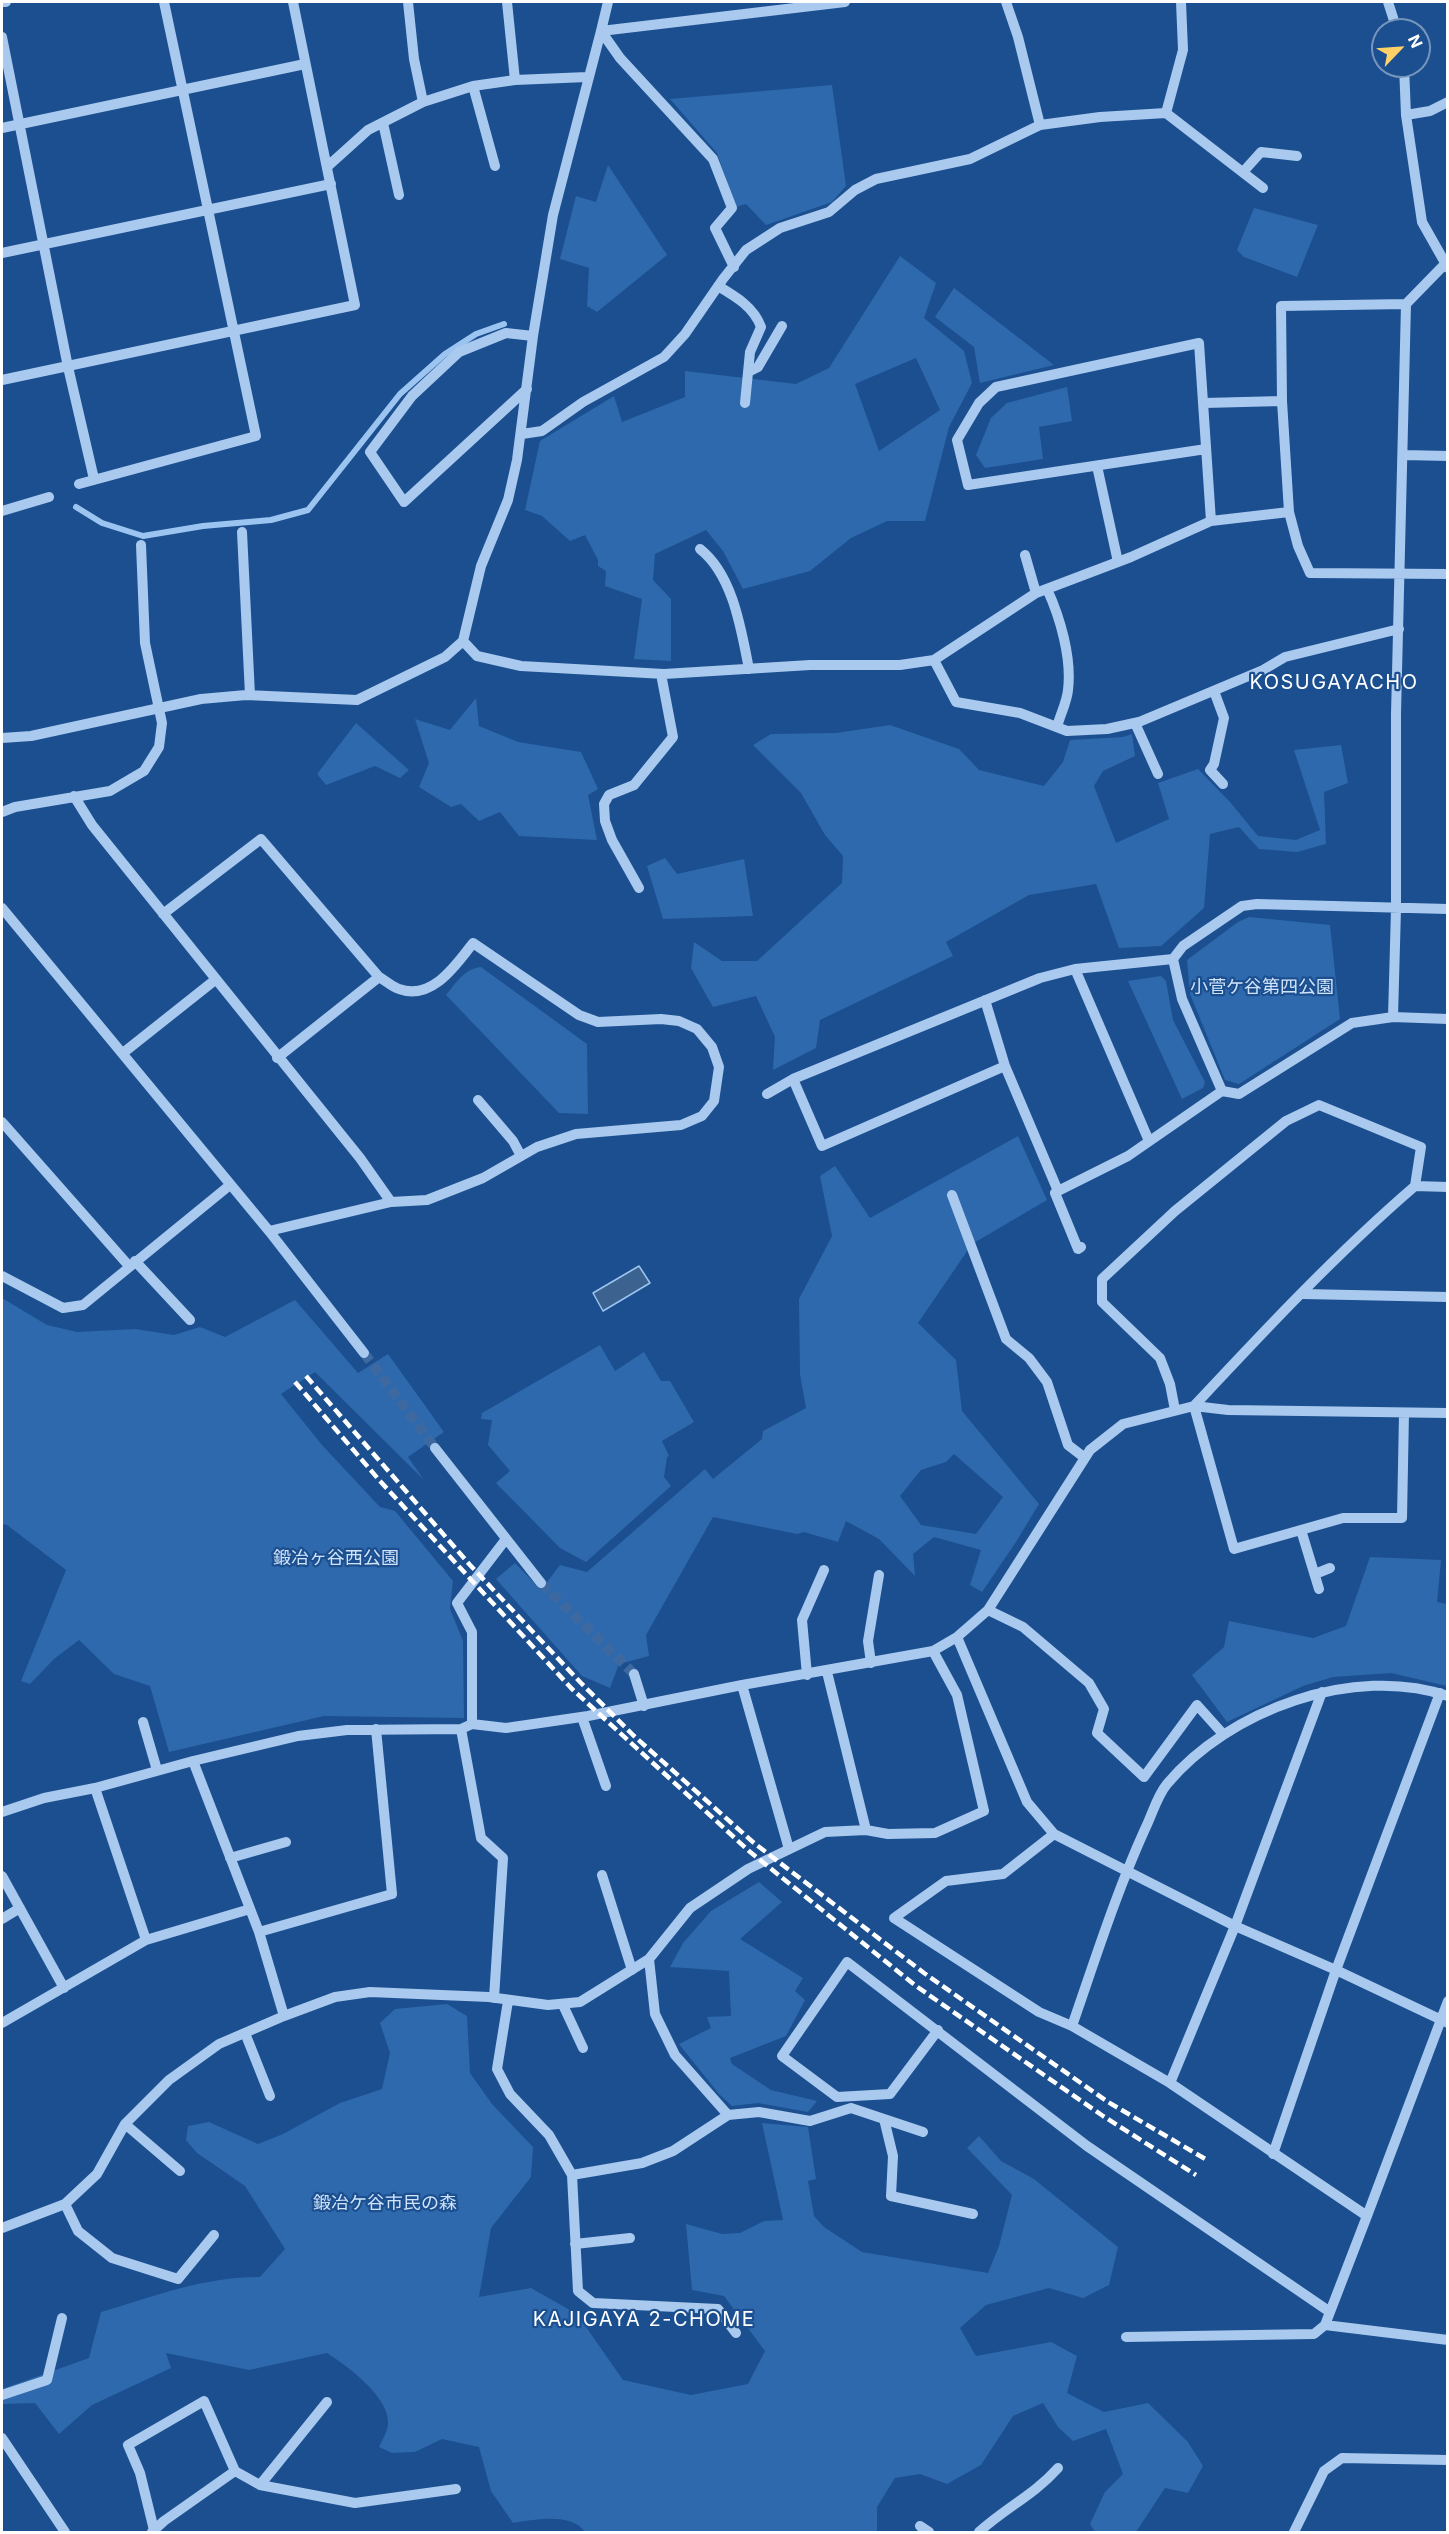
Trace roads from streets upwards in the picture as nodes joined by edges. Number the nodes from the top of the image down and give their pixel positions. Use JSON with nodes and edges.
{"nodes":[{"id":1,"x":164,"y":2,"type":"edge"},
{"id":2,"x":293,"y":2,"type":"edge"},
{"id":3,"x":408,"y":2,"type":"edge"},
{"id":4,"x":507,"y":2,"type":"edge"},
{"id":5,"x":608,"y":2,"type":"edge"},
{"id":6,"x":845,"y":2,"type":"edge"},
{"id":7,"x":1006,"y":2,"type":"edge"},
{"id":8,"x":1181,"y":2,"type":"edge"},
{"id":9,"x":1389,"y":2,"type":"edge"},
{"id":10,"x":1393,"y":18,"type":"edge"},
{"id":11,"x":601,"y":31,"type":"junction"},
{"id":12,"x":2,"y":37,"type":"edge"},
{"id":13,"x":305,"y":64,"type":"junction"},
{"id":14,"x":587,"y":76,"type":"junction"},
{"id":15,"x":1404,"y":78,"type":"edge"},
{"id":16,"x":515,"y":80,"type":"junction"},
{"id":17,"x":472,"y":87,"type":"junction"},
{"id":18,"x":183,"y":90,"type":"junction"},
{"id":19,"x":423,"y":102,"type":"junction"},
{"id":20,"x":1448,"y":102,"type":"edge"},
{"id":21,"x":1166,"y":113,"type":"junction"},
{"id":22,"x":1406,"y":115,"type":"junction"},
{"id":23,"x":383,"y":123,"type":"junction"},
{"id":24,"x":20,"y":124,"type":"junction"},
{"id":25,"x":1040,"y":125,"type":"junction"},
{"id":26,"x":2,"y":128,"type":"edge"},
{"id":27,"x":1297,"y":156,"type":"dead end"},
{"id":28,"x":328,"y":166,"type":"junction"},
{"id":29,"x":495,"y":166,"type":"dead end"},
{"id":30,"x":1243,"y":172,"type":"junction"},
{"id":31,"x":331,"y":184,"type":"junction"},
{"id":32,"x":1263,"y":188,"type":"dead end"},
{"id":33,"x":399,"y":195,"type":"dead end"},
{"id":34,"x":208,"y":209,"type":"junction"},
{"id":35,"x":45,"y":244,"type":"junction"},
{"id":36,"x":2,"y":253,"type":"edge"},
{"id":37,"x":734,"y":267,"type":"junction"},
{"id":38,"x":1446,"y":267,"type":"edge"},
{"id":39,"x":718,"y":285,"type":"junction"},
{"id":40,"x":1406,"y":304,"type":"junction"},
{"id":41,"x":782,"y":326,"type":"dead end"},
{"id":42,"x":235,"y":330,"type":"junction"},
{"id":43,"x":533,"y":336,"type":"junction"},
{"id":44,"x":68,"y":367,"type":"junction"},
{"id":45,"x":748,"y":372,"type":"junction"},
{"id":46,"x":2,"y":381,"type":"edge"},
{"id":47,"x":527,"y":389,"type":"junction"},
{"id":48,"x":1282,"y":401,"type":"junction"},
{"id":49,"x":745,"y":403,"type":"dead end"},
{"id":50,"x":1205,"y":403,"type":"junction"},
{"id":51,"x":522,"y":434,"type":"junction"},
{"id":52,"x":1206,"y":449,"type":"junction"},
{"id":53,"x":1404,"y":455,"type":"junction"},
{"id":54,"x":1448,"y":456,"type":"edge"},
{"id":55,"x":1097,"y":466,"type":"junction"},
{"id":56,"x":94,"y":479,"type":"junction"},
{"id":57,"x":79,"y":484,"type":"dead end"},
{"id":58,"x":50,"y":497,"type":"dead end"},
{"id":59,"x":2,"y":511,"type":"edge"},
{"id":60,"x":1289,"y":512,"type":"junction"},
{"id":61,"x":1211,"y":521,"type":"junction"},
{"id":62,"x":242,"y":532,"type":"dead end"},
{"id":63,"x":141,"y":544,"type":"dead end"},
{"id":64,"x":700,"y":549,"type":"dead end"},
{"id":65,"x":1025,"y":555,"type":"dead end"},
{"id":66,"x":1118,"y":562,"type":"junction"},
{"id":67,"x":1401,"y":573,"type":"junction"},
{"id":68,"x":1448,"y":574,"type":"edge"},
{"id":69,"x":1047,"y":589,"type":"junction"},
{"id":70,"x":1036,"y":593,"type":"junction"},
{"id":71,"x":1399,"y":629,"type":"junction"},
{"id":72,"x":463,"y":641,"type":"junction"},
{"id":73,"x":934,"y":660,"type":"junction"},
{"id":74,"x":748,"y":669,"type":"junction"},
{"id":75,"x":661,"y":674,"type":"junction"},
{"id":76,"x":1214,"y":691,"type":"junction"},
{"id":77,"x":250,"y":695,"type":"junction"},
{"id":78,"x":159,"y":708,"type":"junction"},
{"id":79,"x":1135,"y":723,"type":"junction"},
{"id":80,"x":1057,"y":727,"type":"junction"},
{"id":81,"x":2,"y":738,"type":"edge"},
{"id":82,"x":1158,"y":774,"type":"dead end"},
{"id":83,"x":1223,"y":784,"type":"dead end"},
{"id":84,"x":74,"y":796,"type":"junction"},
{"id":85,"x":2,"y":812,"type":"edge"},
{"id":86,"x":639,"y":888,"type":"dead end"},
{"id":87,"x":2,"y":908,"type":"edge"},
{"id":88,"x":1396,"y":909,"type":"junction"},
{"id":89,"x":1448,"y":909,"type":"edge"},
{"id":90,"x":163,"y":914,"type":"junction"},
{"id":91,"x":1173,"y":958,"type":"junction"},
{"id":92,"x":1075,"y":969,"type":"junction"},
{"id":93,"x":379,"y":976,"type":"junction"},
{"id":94,"x":215,"y":980,"type":"junction"},
{"id":95,"x":985,"y":1000,"type":"junction"},
{"id":96,"x":1393,"y":1017,"type":"junction"},
{"id":97,"x":1448,"y":1019,"type":"edge"},
{"id":98,"x":123,"y":1053,"type":"junction"},
{"id":99,"x":277,"y":1058,"type":"junction"},
{"id":100,"x":1005,"y":1066,"type":"junction"},
{"id":101,"x":793,"y":1079,"type":"junction"},
{"id":102,"x":1222,"y":1091,"type":"junction"},
{"id":103,"x":766,"y":1094,"type":"dead end"},
{"id":104,"x":478,"y":1100,"type":"dead end"},
{"id":105,"x":2,"y":1122,"type":"edge"},
{"id":106,"x":1149,"y":1141,"type":"junction"},
{"id":107,"x":521,"y":1156,"type":"junction"},
{"id":108,"x":230,"y":1185,"type":"junction"},
{"id":109,"x":1415,"y":1186,"type":"junction"},
{"id":110,"x":1448,"y":1187,"type":"edge"},
{"id":111,"x":1058,"y":1191,"type":"junction"},
{"id":112,"x":952,"y":1195,"type":"dead end"},
{"id":113,"x":391,"y":1202,"type":"junction"},
{"id":114,"x":269,"y":1231,"type":"junction"},
{"id":115,"x":1081,"y":1247,"type":"dead end"},
{"id":116,"x":132,"y":1264,"type":"junction"},
{"id":117,"x":2,"y":1276,"type":"edge"},
{"id":118,"x":1303,"y":1294,"type":"junction"},
{"id":119,"x":1448,"y":1297,"type":"edge"},
{"id":120,"x":190,"y":1320,"type":"dead end"},
{"id":121,"x":364,"y":1353,"type":"tunnel mouth"},
{"id":122,"x":1194,"y":1406,"type":"junction"},
{"id":123,"x":1175,"y":1410,"type":"junction"},
{"id":124,"x":1404,"y":1413,"type":"junction"},
{"id":125,"x":1448,"y":1413,"type":"edge"},
{"id":126,"x":435,"y":1448,"type":"tunnel mouth"},
{"id":127,"x":1085,"y":1458,"type":"junction"},
{"id":128,"x":1301,"y":1530,"type":"junction"},
{"id":129,"x":506,"y":1539,"type":"junction"},
{"id":130,"x":1330,"y":1568,"type":"dead end"},
{"id":131,"x":824,"y":1570,"type":"dead end"},
{"id":132,"x":1315,"y":1574,"type":"junction"},
{"id":133,"x":879,"y":1575,"type":"dead end"},
{"id":134,"x":541,"y":1583,"type":"tunnel mouth"},
{"id":135,"x":1319,"y":1589,"type":"dead end"},
{"id":136,"x":988,"y":1610,"type":"junction"},
{"id":137,"x":957,"y":1637,"type":"junction"},
{"id":138,"x":933,"y":1652,"type":"junction"},
{"id":139,"x":871,"y":1663,"type":"junction"},
{"id":140,"x":827,"y":1672,"type":"junction"},
{"id":141,"x":634,"y":1674,"type":"tunnel mouth"},
{"id":142,"x":807,"y":1675,"type":"junction"},
{"id":143,"x":742,"y":1685,"type":"junction"},
{"id":144,"x":1322,"y":1692,"type":"junction"},
{"id":145,"x":1444,"y":1695,"type":"edge"},
{"id":146,"x":644,"y":1706,"type":"junction"},
{"id":147,"x":582,"y":1717,"type":"junction"},
{"id":148,"x":143,"y":1722,"type":"dead end"},
{"id":149,"x":472,"y":1724,"type":"junction"},
{"id":150,"x":376,"y":1729,"type":"junction"},
{"id":151,"x":461,"y":1729,"type":"junction"},
{"id":152,"x":1223,"y":1734,"type":"junction"},
{"id":153,"x":192,"y":1761,"type":"junction"},
{"id":154,"x":157,"y":1770,"type":"junction"},
{"id":155,"x":606,"y":1786,"type":"dead end"},
{"id":156,"x":95,"y":1788,"type":"junction"},
{"id":157,"x":2,"y":1812,"type":"edge"},
{"id":158,"x":866,"y":1830,"type":"junction"},
{"id":159,"x":1054,"y":1834,"type":"junction"},
{"id":160,"x":286,"y":1842,"type":"dead end"},
{"id":161,"x":789,"y":1850,"type":"junction"},
{"id":162,"x":230,"y":1858,"type":"junction"},
{"id":163,"x":1127,"y":1870,"type":"junction"},
{"id":164,"x":603,"y":1875,"type":"dead end"},
{"id":165,"x":2,"y":1876,"type":"edge"},
{"id":166,"x":20,"y":1908,"type":"junction"},
{"id":167,"x":250,"y":1909,"type":"junction"},
{"id":168,"x":2,"y":1919,"type":"edge"},
{"id":169,"x":1235,"y":1926,"type":"junction"},
{"id":170,"x":259,"y":1932,"type":"junction"},
{"id":171,"x":146,"y":1940,"type":"junction"},
{"id":172,"x":649,"y":1959,"type":"junction"},
{"id":173,"x":632,"y":1970,"type":"junction"},
{"id":174,"x":1336,"y":1971,"type":"junction"},
{"id":175,"x":64,"y":1988,"type":"junction"},
{"id":176,"x":495,"y":1998,"type":"junction"},
{"id":177,"x":508,"y":2001,"type":"junction"},
{"id":178,"x":1448,"y":2001,"type":"edge"},
{"id":179,"x":563,"y":2005,"type":"junction"},
{"id":180,"x":284,"y":2016,"type":"junction"},
{"id":181,"x":1444,"y":2022,"type":"edge"},
{"id":182,"x":2,"y":2023,"type":"edge"},
{"id":183,"x":1072,"y":2026,"type":"junction"},
{"id":184,"x":938,"y":2030,"type":"junction"},
{"id":185,"x":245,"y":2033,"type":"junction"},
{"id":186,"x":583,"y":2048,"type":"dead end"},
{"id":187,"x":1170,"y":2083,"type":"junction"},
{"id":188,"x":270,"y":2096,"type":"dead end"},
{"id":189,"x":728,"y":2115,"type":"junction"},
{"id":190,"x":884,"y":2119,"type":"junction"},
{"id":191,"x":125,"y":2124,"type":"junction"},
{"id":192,"x":923,"y":2132,"type":"dead end"},
{"id":193,"x":1273,"y":2154,"type":"junction"},
{"id":194,"x":180,"y":2171,"type":"dead end"},
{"id":195,"x":572,"y":2175,"type":"junction"},
{"id":196,"x":65,"y":2204,"type":"junction"},
{"id":197,"x":973,"y":2214,"type":"dead end"},
{"id":198,"x":1367,"y":2216,"type":"junction"},
{"id":199,"x":2,"y":2228,"type":"edge"},
{"id":200,"x":214,"y":2235,"type":"dead end"},
{"id":201,"x":630,"y":2238,"type":"dead end"},
{"id":202,"x":575,"y":2244,"type":"junction"},
{"id":203,"x":1330,"y":2312,"type":"junction"},
{"id":204,"x":62,"y":2318,"type":"dead end"},
{"id":205,"x":1325,"y":2325,"type":"junction"},
{"id":206,"x":736,"y":2334,"type":"dead end"},
{"id":207,"x":1126,"y":2337,"type":"dead end"},
{"id":208,"x":1448,"y":2340,"type":"edge"},
{"id":209,"x":2,"y":2395,"type":"edge"},
{"id":210,"x":327,"y":2402,"type":"dead end"},
{"id":211,"x":2,"y":2438,"type":"edge"},
{"id":212,"x":1448,"y":2460,"type":"edge"},
{"id":213,"x":1058,"y":2468,"type":"dead end"},
{"id":214,"x":235,"y":2471,"type":"junction"},
{"id":215,"x":260,"y":2485,"type":"junction"},
{"id":216,"x":456,"y":2489,"type":"dead end"},
{"id":217,"x":153,"y":2531,"type":"edge"},
{"id":218,"x":65,"y":2532,"type":"edge"},
{"id":219,"x":979,"y":2532,"type":"edge"},
{"id":220,"x":1294,"y":2532,"type":"edge"}],
"edges":[{"from":1,"to":18,"type":"street"},
{"from":2,"to":13,"type":"street"},
{"from":3,"to":19,"type":"street"},
{"from":4,"to":16,"type":"street"},
{"from":5,"to":11,"type":"street"},
{"from":6,"to":11,"type":"street"},
{"from":7,"to":25,"type":"street"},
{"from":8,"to":21,"type":"street"},
{"from":9,"to":10,"type":"street"},
{"from":11,"to":14,"type":"street"},
{"from":11,"to":37,"type":"street"},
{"from":12,"to":24,"type":"street"},
{"from":13,"to":18,"type":"street"},
{"from":13,"to":28,"type":"street"},
{"from":14,"to":16,"type":"street"},
{"from":14,"to":43,"type":"street"},
{"from":15,"to":22,"type":"street"},
{"from":16,"to":17,"type":"street"},
{"from":17,"to":19,"type":"street"},
{"from":17,"to":29,"type":"street"},
{"from":18,"to":24,"type":"street"},
{"from":18,"to":34,"type":"street"},
{"from":19,"to":23,"type":"street"},
{"from":20,"to":22,"type":"street"},
{"from":21,"to":25,"type":"street"},
{"from":21,"to":30,"type":"street"},
{"from":22,"to":38,"type":"street"},
{"from":23,"to":28,"type":"street"},
{"from":23,"to":33,"type":"street"},
{"from":24,"to":26,"type":"street"},
{"from":24,"to":35,"type":"street"},
{"from":25,"to":37,"type":"street"},
{"from":27,"to":30,"type":"street"},
{"from":28,"to":31,"type":"street"},
{"from":30,"to":32,"type":"street"},
{"from":31,"to":34,"type":"street"},
{"from":31,"to":42,"type":"street"},
{"from":34,"to":35,"type":"street"},
{"from":34,"to":42,"type":"street"},
{"from":35,"to":36,"type":"street"},
{"from":35,"to":44,"type":"street"},
{"from":37,"to":39,"type":"street"},
{"from":38,"to":40,"type":"street"},
{"from":39,"to":45,"type":"street"},
{"from":39,"to":51,"type":"street"},
{"from":40,"to":48,"type":"street"},
{"from":40,"to":53,"type":"street"},
{"from":41,"to":45,"type":"street"},
{"from":42,"to":44,"type":"street"},
{"from":42,"to":56,"type":"street"},
{"from":43,"to":47,"type":"street"},
{"from":43,"to":47,"type":"street"},
{"from":44,"to":46,"type":"street"},
{"from":44,"to":56,"type":"street"},
{"from":45,"to":49,"type":"street"},
{"from":47,"to":51,"type":"street"},
{"from":48,"to":50,"type":"street"},
{"from":48,"to":60,"type":"street"},
{"from":50,"to":52,"type":"street"},
{"from":50,"to":55,"type":"street"},
{"from":51,"to":72,"type":"street"},
{"from":52,"to":55,"type":"street"},
{"from":52,"to":61,"type":"street"},
{"from":53,"to":54,"type":"street"},
{"from":53,"to":67,"type":"street"},
{"from":55,"to":66,"type":"street"},
{"from":56,"to":57,"type":"street"},
{"from":58,"to":59,"type":"street"},
{"from":60,"to":61,"type":"street"},
{"from":60,"to":67,"type":"street"},
{"from":61,"to":66,"type":"street"},
{"from":62,"to":77,"type":"street"},
{"from":63,"to":78,"type":"street"},
{"from":64,"to":74,"type":"street"},
{"from":65,"to":70,"type":"street"},
{"from":66,"to":69,"type":"street"},
{"from":67,"to":68,"type":"street"},
{"from":67,"to":71,"type":"street"},
{"from":69,"to":70,"type":"street"},
{"from":69,"to":80,"type":"street"},
{"from":70,"to":73,"type":"street"},
{"from":71,"to":76,"type":"street"},
{"from":71,"to":88,"type":"street"},
{"from":72,"to":75,"type":"street"},
{"from":72,"to":77,"type":"street"},
{"from":73,"to":74,"type":"street"},
{"from":73,"to":80,"type":"street"},
{"from":74,"to":75,"type":"street"},
{"from":75,"to":86,"type":"street"},
{"from":76,"to":79,"type":"street"},
{"from":76,"to":83,"type":"street"},
{"from":77,"to":78,"type":"street"},
{"from":78,"to":81,"type":"street"},
{"from":78,"to":84,"type":"street"},
{"from":79,"to":80,"type":"street"},
{"from":79,"to":82,"type":"street"},
{"from":84,"to":85,"type":"street"},
{"from":84,"to":90,"type":"street"},
{"from":87,"to":98,"type":"street"},
{"from":88,"to":89,"type":"street"},
{"from":88,"to":91,"type":"street"},
{"from":88,"to":96,"type":"street"},
{"from":90,"to":93,"type":"street"},
{"from":90,"to":94,"type":"street"},
{"from":91,"to":92,"type":"street"},
{"from":91,"to":102,"type":"street"},
{"from":92,"to":95,"type":"street"},
{"from":92,"to":106,"type":"street"},
{"from":93,"to":99,"type":"street"},
{"from":93,"to":107,"type":"street"},
{"from":94,"to":98,"type":"street"},
{"from":94,"to":99,"type":"street"},
{"from":95,"to":100,"type":"street"},
{"from":95,"to":101,"type":"street"},
{"from":96,"to":97,"type":"street"},
{"from":96,"to":102,"type":"street"},
{"from":98,"to":108,"type":"street"},
{"from":99,"to":113,"type":"street"},
{"from":100,"to":101,"type":"street"},
{"from":100,"to":111,"type":"street"},
{"from":101,"to":103,"type":"street"},
{"from":102,"to":106,"type":"street"},
{"from":104,"to":107,"type":"street"},
{"from":105,"to":116,"type":"street"},
{"from":106,"to":111,"type":"street"},
{"from":107,"to":113,"type":"street"},
{"from":108,"to":114,"type":"street"},
{"from":108,"to":116,"type":"street"},
{"from":109,"to":110,"type":"street"},
{"from":109,"to":118,"type":"street"},
{"from":109,"to":123,"type":"street"},
{"from":111,"to":115,"type":"street"},
{"from":112,"to":127,"type":"street"},
{"from":113,"to":114,"type":"street"},
{"from":114,"to":121,"type":"street"},
{"from":116,"to":117,"type":"street"},
{"from":116,"to":120,"type":"street"},
{"from":118,"to":119,"type":"street"},
{"from":118,"to":122,"type":"street"},
{"from":122,"to":123,"type":"street"},
{"from":122,"to":124,"type":"street"},
{"from":122,"to":128,"type":"street"},
{"from":123,"to":127,"type":"street"},
{"from":124,"to":125,"type":"street"},
{"from":124,"to":128,"type":"street"},
{"from":126,"to":129,"type":"street"},
{"from":127,"to":136,"type":"street"},
{"from":128,"to":132,"type":"street"},
{"from":129,"to":134,"type":"street"},
{"from":129,"to":149,"type":"street"},
{"from":130,"to":132,"type":"street"},
{"from":131,"to":142,"type":"street"},
{"from":132,"to":135,"type":"street"},
{"from":133,"to":139,"type":"street"},
{"from":136,"to":137,"type":"street"},
{"from":136,"to":152,"type":"street"},
{"from":137,"to":138,"type":"street"},
{"from":137,"to":159,"type":"street"},
{"from":138,"to":139,"type":"street"},
{"from":138,"to":158,"type":"street"},
{"from":139,"to":140,"type":"street"},
{"from":140,"to":142,"type":"street"},
{"from":140,"to":158,"type":"street"},
{"from":141,"to":146,"type":"street"},
{"from":142,"to":143,"type":"street"},
{"from":143,"to":146,"type":"street"},
{"from":143,"to":161,"type":"street"},
{"from":144,"to":145,"type":"street"},
{"from":144,"to":152,"type":"street"},
{"from":144,"to":169,"type":"street"},
{"from":145,"to":174,"type":"street"},
{"from":146,"to":147,"type":"street"},
{"from":147,"to":149,"type":"street"},
{"from":147,"to":155,"type":"street"},
{"from":148,"to":154,"type":"street"},
{"from":149,"to":151,"type":"street"},
{"from":150,"to":151,"type":"street"},
{"from":150,"to":153,"type":"street"},
{"from":150,"to":170,"type":"street"},
{"from":151,"to":176,"type":"street"},
{"from":152,"to":163,"type":"street"},
{"from":153,"to":154,"type":"street"},
{"from":153,"to":162,"type":"street"},
{"from":154,"to":156,"type":"street"},
{"from":156,"to":157,"type":"street"},
{"from":156,"to":171,"type":"street"},
{"from":158,"to":161,"type":"street"},
{"from":159,"to":163,"type":"street"},
{"from":159,"to":183,"type":"street"},
{"from":160,"to":162,"type":"street"},
{"from":161,"to":172,"type":"street"},
{"from":162,"to":167,"type":"street"},
{"from":163,"to":169,"type":"street"},
{"from":163,"to":183,"type":"street"},
{"from":164,"to":173,"type":"street"},
{"from":165,"to":166,"type":"street"},
{"from":166,"to":168,"type":"street"},
{"from":166,"to":175,"type":"street"},
{"from":167,"to":170,"type":"street"},
{"from":167,"to":171,"type":"street"},
{"from":169,"to":174,"type":"street"},
{"from":169,"to":187,"type":"street"},
{"from":170,"to":180,"type":"street"},
{"from":171,"to":175,"type":"street"},
{"from":172,"to":173,"type":"street"},
{"from":172,"to":189,"type":"street"},
{"from":173,"to":179,"type":"street"},
{"from":174,"to":181,"type":"street"},
{"from":174,"to":193,"type":"street"},
{"from":175,"to":182,"type":"street"},
{"from":176,"to":177,"type":"street"},
{"from":176,"to":180,"type":"street"},
{"from":177,"to":179,"type":"street"},
{"from":177,"to":195,"type":"street"},
{"from":178,"to":181,"type":"street"},
{"from":179,"to":186,"type":"street"},
{"from":180,"to":185,"type":"street"},
{"from":181,"to":198,"type":"street"},
{"from":183,"to":187,"type":"street"},
{"from":184,"to":184,"type":"street"},
{"from":184,"to":203,"type":"street"},
{"from":185,"to":188,"type":"street"},
{"from":185,"to":191,"type":"street"},
{"from":187,"to":193,"type":"street"},
{"from":189,"to":190,"type":"street"},
{"from":189,"to":195,"type":"street"},
{"from":190,"to":192,"type":"street"},
{"from":190,"to":197,"type":"street"},
{"from":191,"to":194,"type":"street"},
{"from":191,"to":196,"type":"street"},
{"from":193,"to":198,"type":"street"},
{"from":195,"to":202,"type":"street"},
{"from":196,"to":199,"type":"street"},
{"from":196,"to":200,"type":"street"},
{"from":198,"to":203,"type":"street"},
{"from":201,"to":202,"type":"street"},
{"from":202,"to":206,"type":"street"},
{"from":203,"to":205,"type":"street"},
{"from":204,"to":209,"type":"street"},
{"from":205,"to":207,"type":"street"},
{"from":205,"to":208,"type":"street"},
{"from":210,"to":215,"type":"street"},
{"from":211,"to":218,"type":"street"},
{"from":212,"to":220,"type":"street"},
{"from":213,"to":219,"type":"street"},
{"from":214,"to":215,"type":"street"},
{"from":214,"to":217,"type":"street"},
{"from":214,"to":217,"type":"street"},
{"from":215,"to":216,"type":"street"}]}
